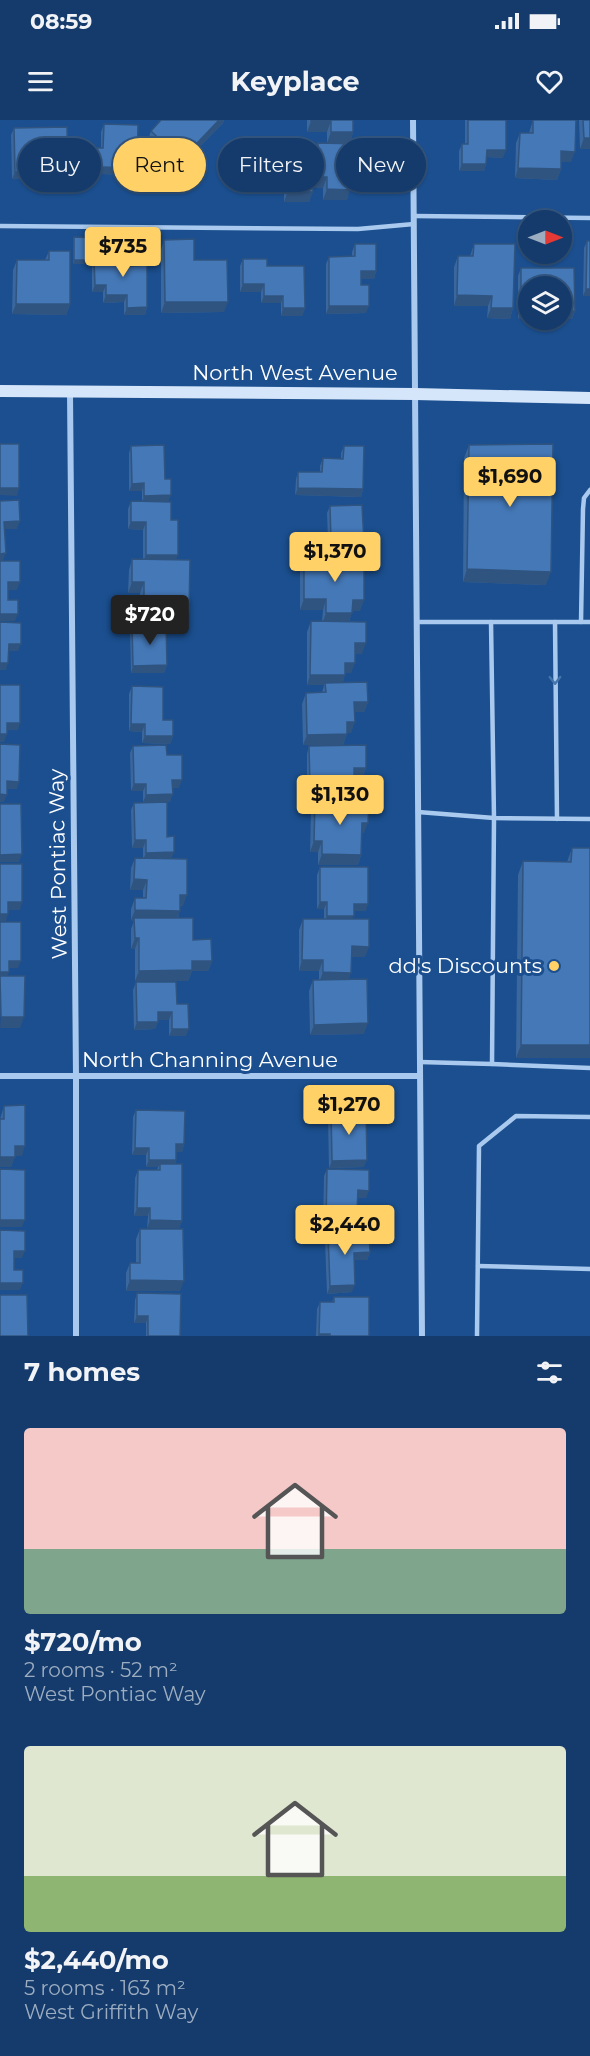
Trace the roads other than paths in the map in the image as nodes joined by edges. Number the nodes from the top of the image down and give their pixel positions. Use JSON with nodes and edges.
{"nodes":[{"id":1,"x":413,"y":120,"type":"edge"},
{"id":2,"x":414,"y":216,"type":"junction"},
{"id":3,"x":590,"y":218,"type":"edge"},
{"id":4,"x":414,"y":224,"type":"junction"},
{"id":5,"x":0,"y":226,"type":"edge"},
{"id":6,"x":0,"y":391,"type":"edge"},
{"id":7,"x":70,"y":391,"type":"junction"},
{"id":8,"x":415,"y":394,"type":"junction"},
{"id":9,"x":590,"y":398,"type":"edge"},
{"id":10,"x":590,"y":490,"type":"edge"},
{"id":11,"x":418,"y":622,"type":"junction"},
{"id":12,"x":491,"y":622,"type":"junction"},
{"id":13,"x":555,"y":622,"type":"junction"},
{"id":14,"x":581,"y":622,"type":"junction"},
{"id":15,"x":590,"y":622,"type":"edge"},
{"id":16,"x":418,"y":812,"type":"junction"},
{"id":17,"x":494,"y":818,"type":"junction"},
{"id":18,"x":557,"y":819,"type":"junction"},
{"id":19,"x":590,"y":819,"type":"edge"},
{"id":20,"x":420,"y":1062,"type":"junction"},
{"id":21,"x":492,"y":1064,"type":"junction"},
{"id":22,"x":590,"y":1068,"type":"edge"},
{"id":23,"x":76,"y":1076,"type":"junction"},
{"id":24,"x":420,"y":1076,"type":"junction"},
{"id":25,"x":0,"y":1077,"type":"edge"},
{"id":26,"x":590,"y":1117,"type":"edge"},
{"id":27,"x":478,"y":1266,"type":"junction"},
{"id":28,"x":590,"y":1269,"type":"edge"},
{"id":29,"x":76,"y":1336,"type":"edge"},
{"id":30,"x":422,"y":1336,"type":"edge"},
{"id":31,"x":477,"y":1336,"type":"edge"}],
"edges":[{"from":1,"to":2,"type":"street"},
{"from":2,"to":3,"type":"lane"},
{"from":2,"to":4,"type":"street"},
{"from":4,"to":5,"type":"lane"},
{"from":4,"to":8,"type":"street"},
{"from":6,"to":7,"type":"main road","name":"North West Avenue"},
{"from":7,"to":8,"type":"main road","name":"North West Avenue"},
{"from":7,"to":23,"type":"street","name":"West Pontiac Way"},
{"from":8,"to":9,"type":"main road","name":"North West Avenue"},
{"from":8,"to":11,"type":"street"},
{"from":10,"to":14,"type":"lane"},
{"from":11,"to":12,"type":"lane"},
{"from":11,"to":16,"type":"street"},
{"from":12,"to":13,"type":"lane"},
{"from":12,"to":17,"type":"lane"},
{"from":13,"to":14,"type":"lane"},
{"from":13,"to":18,"type":"lane","one_way":true},
{"from":14,"to":15,"type":"lane"},
{"from":16,"to":17,"type":"lane"},
{"from":16,"to":20,"type":"street"},
{"from":17,"to":18,"type":"lane"},
{"from":17,"to":21,"type":"lane"},
{"from":18,"to":19,"type":"lane"},
{"from":20,"to":21,"type":"lane"},
{"from":20,"to":24,"type":"street"},
{"from":21,"to":22,"type":"lane"},
{"from":23,"to":24,"type":"street","name":"North Channing Avenue"},
{"from":23,"to":25,"type":"street","name":"North Channing Avenue"},
{"from":23,"to":29,"type":"street","name":"West Pontiac Way"},
{"from":24,"to":30,"type":"street"},
{"from":26,"to":27,"type":"lane"},
{"from":27,"to":28,"type":"lane"},
{"from":27,"to":31,"type":"lane"}]}
